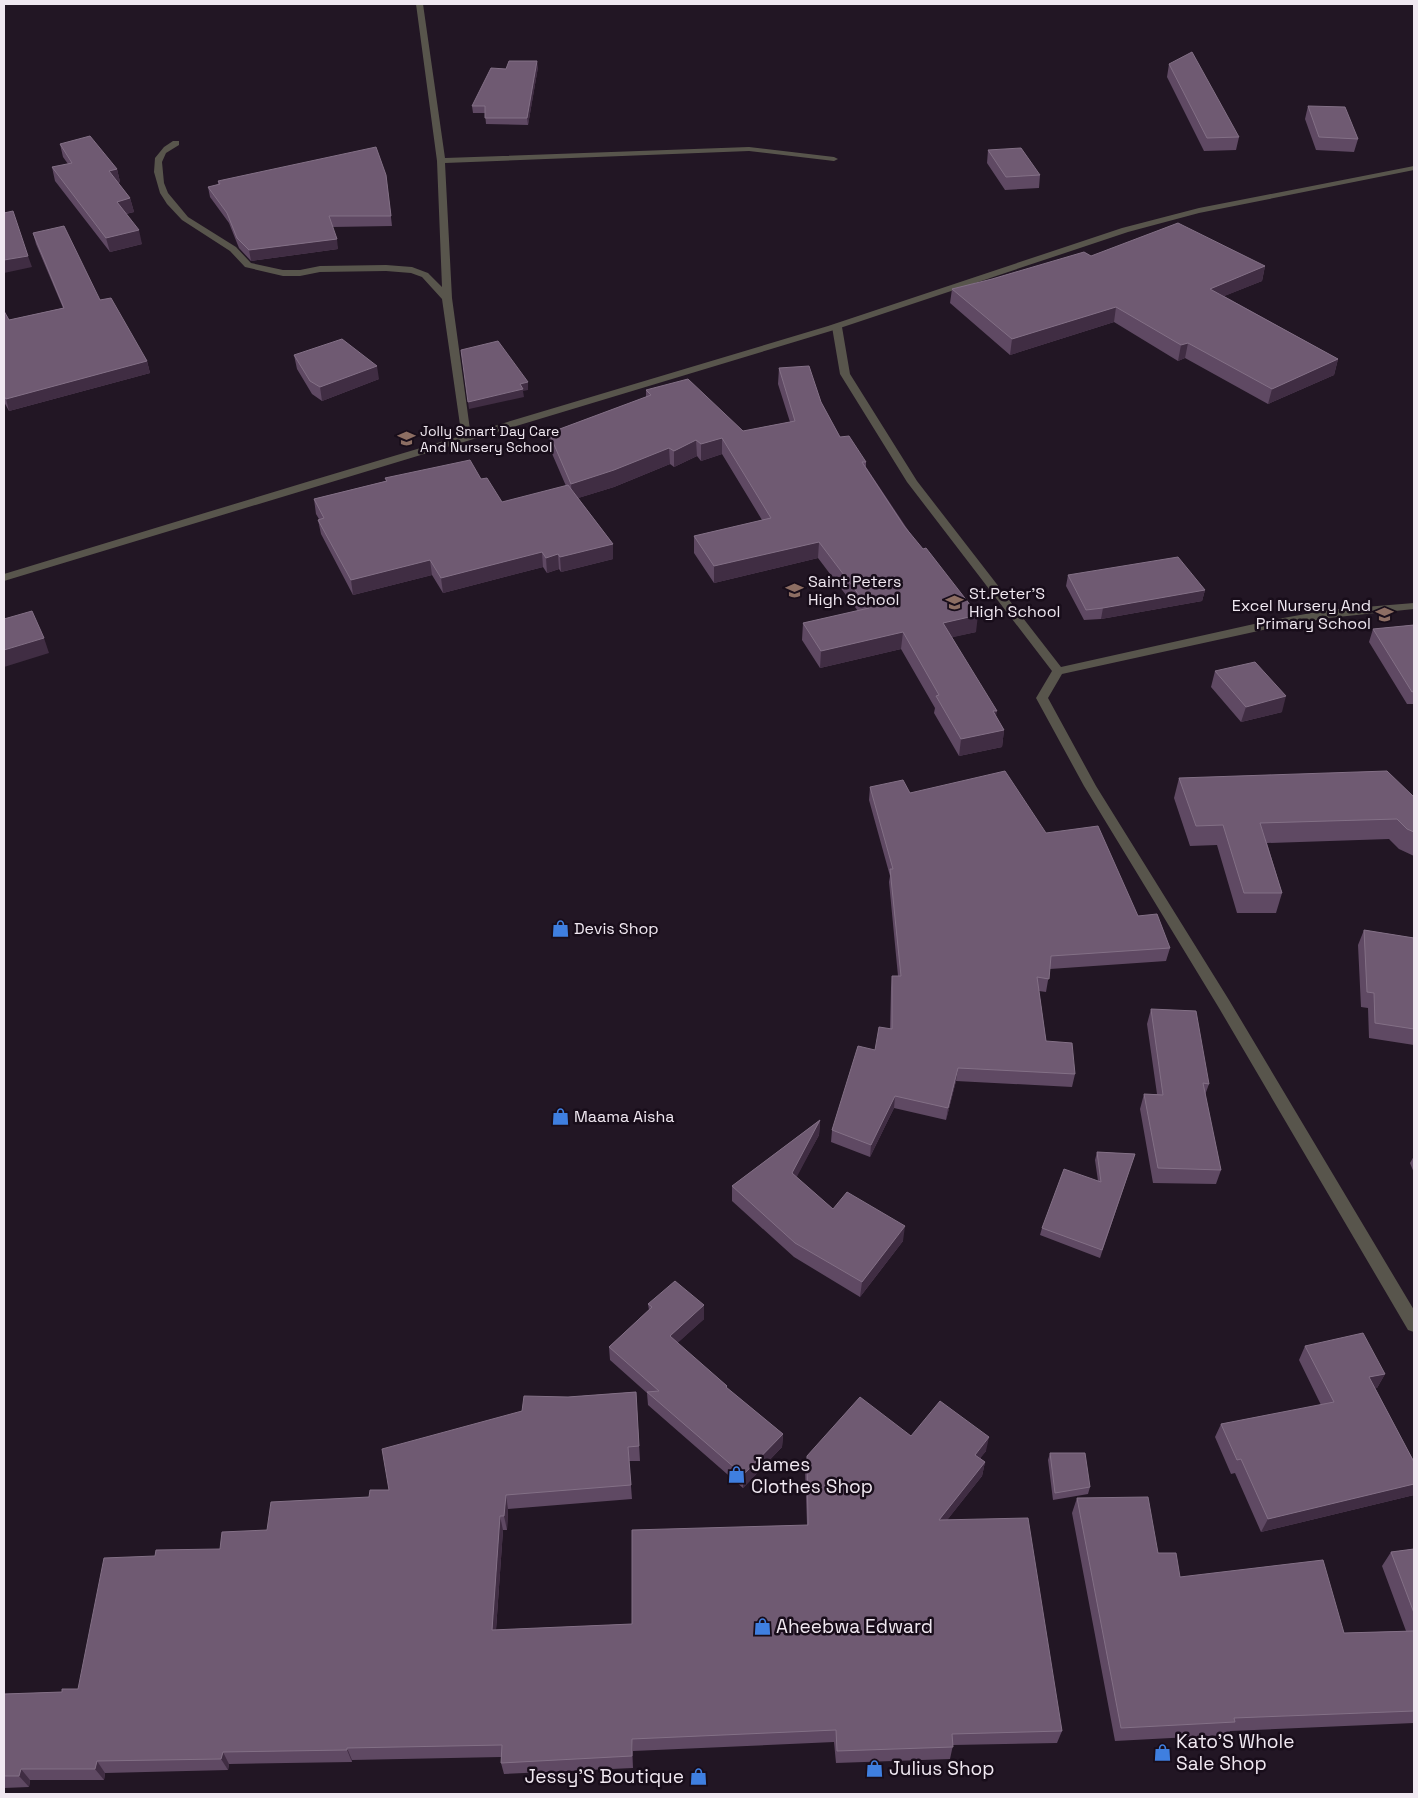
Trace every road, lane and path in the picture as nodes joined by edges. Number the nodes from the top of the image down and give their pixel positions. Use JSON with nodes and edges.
{"nodes":[{"id":1,"x":419,"y":4,"type":"edge"},
{"id":2,"x":176,"y":143,"type":"dead end"},
{"id":3,"x":834,"y":159,"type":"dead end"},
{"id":4,"x":441,"y":161,"type":"junction"},
{"id":5,"x":1414,"y":168,"type":"edge"},
{"id":6,"x":448,"y":298,"type":"junction"},
{"id":7,"x":837,"y":326,"type":"junction"},
{"id":8,"x":466,"y":437,"type":"junction"},
{"id":9,"x":4,"y":578,"type":"edge"},
{"id":10,"x":1414,"y":606,"type":"edge"},
{"id":11,"x":1058,"y":671,"type":"junction"},
{"id":12,"x":1414,"y":1325,"type":"edge"}],
"edges":[{"from":1,"to":4,"type":"street"},
{"from":2,"to":6,"type":"street"},
{"from":3,"to":4,"type":"street"},
{"from":4,"to":6,"type":"street"},
{"from":5,"to":7,"type":"street"},
{"from":6,"to":8,"type":"street"},
{"from":7,"to":8,"type":"street"},
{"from":7,"to":11,"type":"street"},
{"from":8,"to":9,"type":"street"},
{"from":10,"to":11,"type":"street"},
{"from":11,"to":12,"type":"street"}]}
